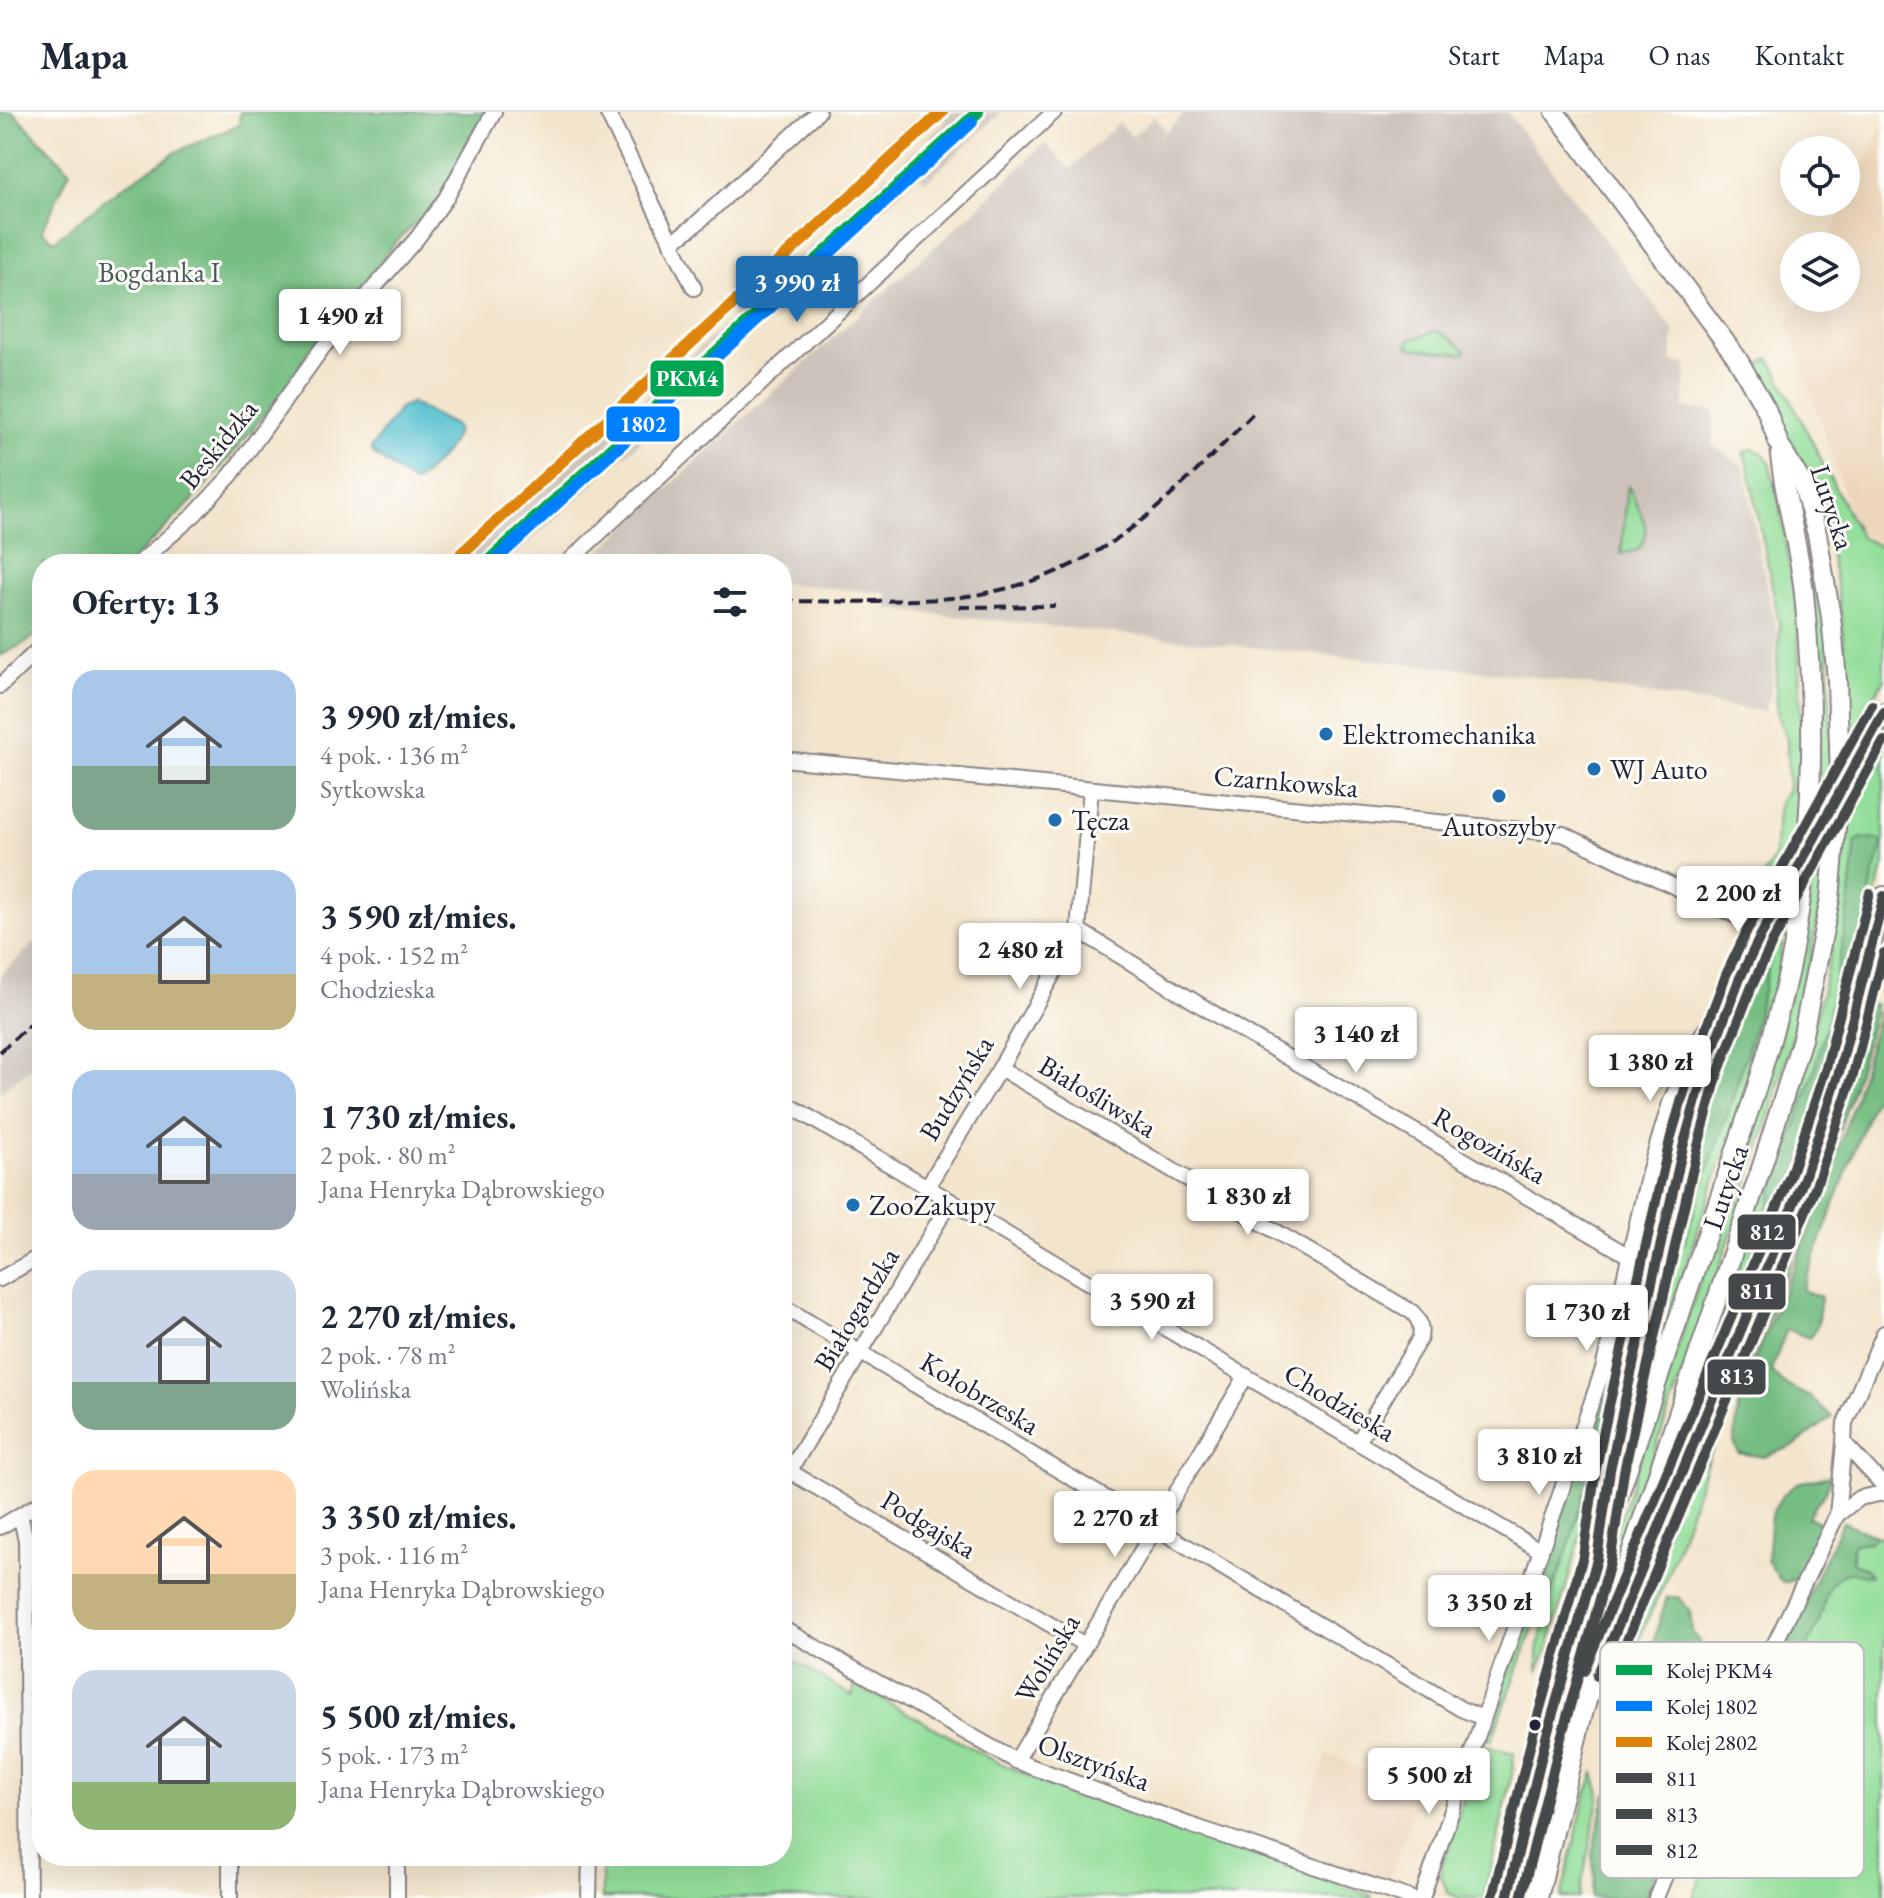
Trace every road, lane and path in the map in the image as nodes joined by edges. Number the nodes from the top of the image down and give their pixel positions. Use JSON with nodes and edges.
{"nodes":[{"id":1,"x":494,"y":112,"type":"edge"},
{"id":2,"x":607,"y":112,"type":"edge"},
{"id":3,"x":818,"y":112,"type":"edge"},
{"id":4,"x":1054,"y":112,"type":"edge"},
{"id":5,"x":1555,"y":112,"type":"edge"},
{"id":6,"x":671,"y":243,"type":"junction"},
{"id":7,"x":694,"y":288,"type":"dead end"},
{"id":8,"x":1779,"y":444,"type":"junction"},
{"id":9,"x":149,"y":554,"type":"edge"},
{"id":10,"x":577,"y":554,"type":"edge"},
{"id":11,"x":32,"y":656,"type":"edge"},
{"id":12,"x":0,"y":686,"type":"edge"},
{"id":13,"x":1884,"y":712,"type":"edge"},
{"id":14,"x":792,"y":760,"type":"edge"},
{"id":15,"x":1091,"y":789,"type":"junction"},
{"id":16,"x":1884,"y":896,"type":"edge"},
{"id":17,"x":1764,"y":929,"type":"junction"},
{"id":18,"x":1078,"y":930,"type":"junction"},
{"id":19,"x":1739,"y":980,"type":"junction"},
{"id":20,"x":1000,"y":1068,"type":"junction"},
{"id":21,"x":792,"y":1107,"type":"edge"},
{"id":22,"x":927,"y":1187,"type":"junction"},
{"id":23,"x":950,"y":1202,"type":"junction"},
{"id":24,"x":1629,"y":1256,"type":"junction"},
{"id":25,"x":32,"y":1261,"type":"edge"},
{"id":26,"x":0,"y":1279,"type":"edge"},
{"id":27,"x":792,"y":1312,"type":"edge"},
{"id":28,"x":1884,"y":1333,"type":"edge"},
{"id":29,"x":861,"y":1350,"type":"junction"},
{"id":30,"x":1246,"y":1376,"type":"junction"},
{"id":31,"x":1358,"y":1442,"type":"junction"},
{"id":32,"x":1844,"y":1443,"type":"junction"},
{"id":33,"x":792,"y":1468,"type":"edge"},
{"id":34,"x":792,"y":1481,"type":"edge"},
{"id":35,"x":1884,"y":1486,"type":"edge"},
{"id":36,"x":1884,"y":1493,"type":"edge"},
{"id":37,"x":32,"y":1508,"type":"edge"},
{"id":38,"x":20,"y":1515,"type":"junction"},
{"id":39,"x":1837,"y":1515,"type":"junction"},
{"id":40,"x":0,"y":1527,"type":"edge"},
{"id":41,"x":1155,"y":1529,"type":"junction"},
{"id":42,"x":1541,"y":1551,"type":"junction"},
{"id":43,"x":1597,"y":1559,"type":"junction"},
{"id":44,"x":792,"y":1634,"type":"edge"},
{"id":45,"x":1605,"y":1642,"type":"edge"},
{"id":46,"x":1611,"y":1642,"type":"edge"},
{"id":47,"x":1775,"y":1642,"type":"edge"},
{"id":48,"x":1085,"y":1645,"type":"junction"},
{"id":49,"x":1600,"y":1657,"type":"edge"},
{"id":50,"x":1600,"y":1669,"type":"edge"},
{"id":51,"x":1586,"y":1703,"type":"junction"},
{"id":52,"x":1483,"y":1718,"type":"junction"},
{"id":53,"x":1016,"y":1761,"type":"junction"},
{"id":54,"x":230,"y":1866,"type":"edge"},
{"id":55,"x":397,"y":1866,"type":"edge"},
{"id":56,"x":590,"y":1866,"type":"edge"},
{"id":57,"x":1664,"y":1878,"type":"edge"},
{"id":58,"x":29,"y":1898,"type":"edge"},
{"id":59,"x":230,"y":1898,"type":"edge"},
{"id":60,"x":397,"y":1898,"type":"edge"},
{"id":61,"x":589,"y":1898,"type":"edge"},
{"id":62,"x":1410,"y":1898,"type":"edge"},
{"id":63,"x":1422,"y":1898,"type":"edge"},
{"id":64,"x":1507,"y":1898,"type":"edge"},
{"id":65,"x":1538,"y":1898,"type":"edge"},
{"id":66,"x":1656,"y":1898,"type":"edge"}],
"edges":[{"from":1,"to":9,"type":"street","name":"Beskidzka"},
{"from":2,"to":6,"type":"street"},
{"from":3,"to":6,"type":"street"},
{"from":4,"to":10,"type":"street"},
{"from":5,"to":8,"type":"main road","name":"Lutycka"},
{"from":6,"to":7,"type":"street"},
{"from":8,"to":43,"type":"main road","name":"Lutycka"},
{"from":8,"to":45,"type":"main road","name":"Lutycka"},
{"from":11,"to":12,"type":"street"},
{"from":13,"to":17,"type":"main road","bridge":true},
{"from":14,"to":15,"type":"street","name":"Czarnkowska"},
{"from":15,"to":17,"type":"street","name":"Czarnkowska"},
{"from":15,"to":18,"type":"street","name":"Budzyńska"},
{"from":16,"to":46,"type":"main road"},
{"from":17,"to":19,"type":"main road"},
{"from":18,"to":20,"type":"street","name":"Budzyńska"},
{"from":18,"to":24,"type":"street","name":"Rogozińska"},
{"from":19,"to":24,"type":"street"},
{"from":19,"to":43,"type":"main road"},
{"from":20,"to":22,"type":"street","name":"Budzyńska"},
{"from":20,"to":31,"type":"street","name":"Białośliwska"},
{"from":21,"to":22,"type":"street","name":"Chodzieska"},
{"from":22,"to":23,"type":"street","name":"Chodzieska"},
{"from":23,"to":29,"type":"street","name":"Białogardzka"},
{"from":23,"to":30,"type":"street","name":"Chodzieska"},
{"from":24,"to":42,"type":"street"},
{"from":25,"to":26,"type":"street"},
{"from":27,"to":29,"type":"street","name":"Kołobrzeska"},
{"from":28,"to":32,"type":"street"},
{"from":29,"to":33,"type":"street","name":"Białogardzka"},
{"from":29,"to":41,"type":"street","name":"Kołobrzeska"},
{"from":30,"to":31,"type":"street","name":"Chodzieska"},
{"from":30,"to":41,"type":"street","name":"Wolińska"},
{"from":31,"to":42,"type":"street","name":"Chodzieska"},
{"from":32,"to":35,"type":"street"},
{"from":32,"to":39,"type":"street"},
{"from":34,"to":48,"type":"street","name":"Podgajska"},
{"from":36,"to":39,"type":"street"},
{"from":37,"to":38,"type":"street"},
{"from":38,"to":40,"type":"street"},
{"from":38,"to":58,"type":"street"},
{"from":39,"to":47,"type":"street"},
{"from":41,"to":48,"type":"street","name":"Wolińska"},
{"from":41,"to":52,"type":"street","name":"Kołobrzeska"},
{"from":42,"to":52,"type":"street"},
{"from":43,"to":64,"type":"main road"},
{"from":44,"to":53,"type":"street","name":"Olsztyńska"},
{"from":48,"to":53,"type":"street","name":"Wolińska"},
{"from":49,"to":51,"type":"main road","name":"Lutycka"},
{"from":50,"to":51,"type":"main road"},
{"from":51,"to":65,"type":"main road"},
{"from":52,"to":63,"type":"street"},
{"from":53,"to":62,"type":"street","name":"Olsztyńska"},
{"from":54,"to":59,"type":"street"},
{"from":55,"to":60,"type":"street"},
{"from":56,"to":61,"type":"street"},
{"from":57,"to":66,"type":"street"}]}
